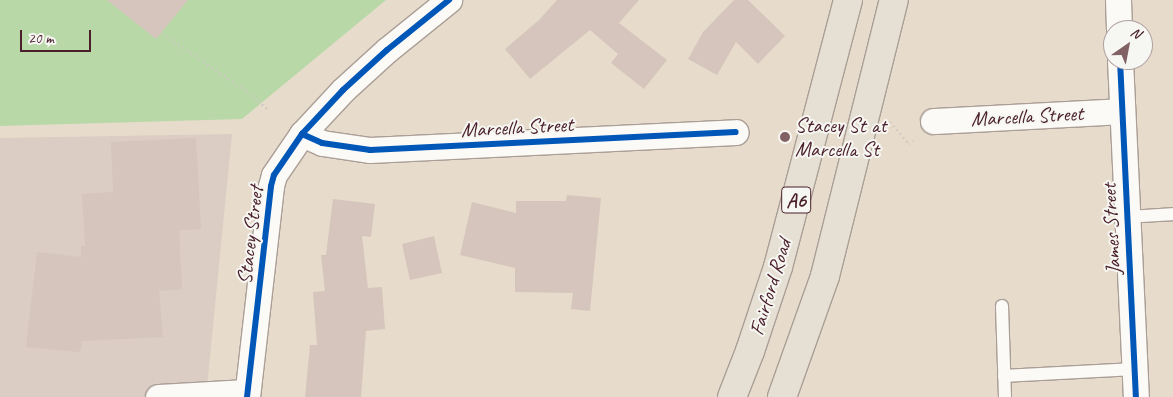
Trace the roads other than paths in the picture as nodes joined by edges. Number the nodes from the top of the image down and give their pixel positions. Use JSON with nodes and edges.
{"nodes":[{"id":1,"x":449,"y":0,"type":"edge"},
{"id":2,"x":848,"y":0,"type":"edge"},
{"id":3,"x":894,"y":0,"type":"edge"},
{"id":4,"x":1118,"y":0,"type":"edge"},
{"id":5,"x":1119,"y":20,"type":"edge"},
{"id":6,"x":1120,"y":70,"type":"edge"},
{"id":7,"x":1121,"y":112,"type":"junction"},
{"id":8,"x":933,"y":121,"type":"road end"},
{"id":9,"x":736,"y":132,"type":"dead end"},
{"id":10,"x":302,"y":134,"type":"junction"},
{"id":11,"x":1173,"y":214,"type":"edge"},
{"id":12,"x":1127,"y":217,"type":"junction"},
{"id":13,"x":1002,"y":306,"type":"dead end"},
{"id":14,"x":1134,"y":369,"type":"junction"},
{"id":15,"x":1004,"y":376,"type":"junction"},
{"id":16,"x":247,"y":394,"type":"edge"},
{"id":17,"x":158,"y":397,"type":"edge"},
{"id":18,"x":732,"y":397,"type":"edge"},
{"id":19,"x":782,"y":397,"type":"edge"},
{"id":20,"x":1005,"y":397,"type":"edge"},
{"id":21,"x":1136,"y":397,"type":"edge"}],
"edges":[{"from":1,"to":10,"type":"street","name":"Stacey Street"},
{"from":2,"to":18,"type":"highway","name":"Fairford Road","number":"A6"},
{"from":3,"to":19,"type":"highway","number":"A6"},
{"from":4,"to":5,"type":"street"},
{"from":6,"to":7,"type":"street","name":"James Street"},
{"from":7,"to":8,"type":"street","name":"Marcella Street"},
{"from":7,"to":12,"type":"street","name":"James Street"},
{"from":9,"to":10,"type":"street","name":"Marcella Street"},
{"from":10,"to":16,"type":"street","name":"Stacey Street"},
{"from":11,"to":12,"type":"lane"},
{"from":12,"to":14,"type":"street","name":"James Street"},
{"from":13,"to":15,"type":"lane"},
{"from":14,"to":15,"type":"lane"},
{"from":14,"to":21,"type":"street","name":"James Street"},
{"from":15,"to":20,"type":"lane"},
{"from":16,"to":17,"type":"street"}]}
